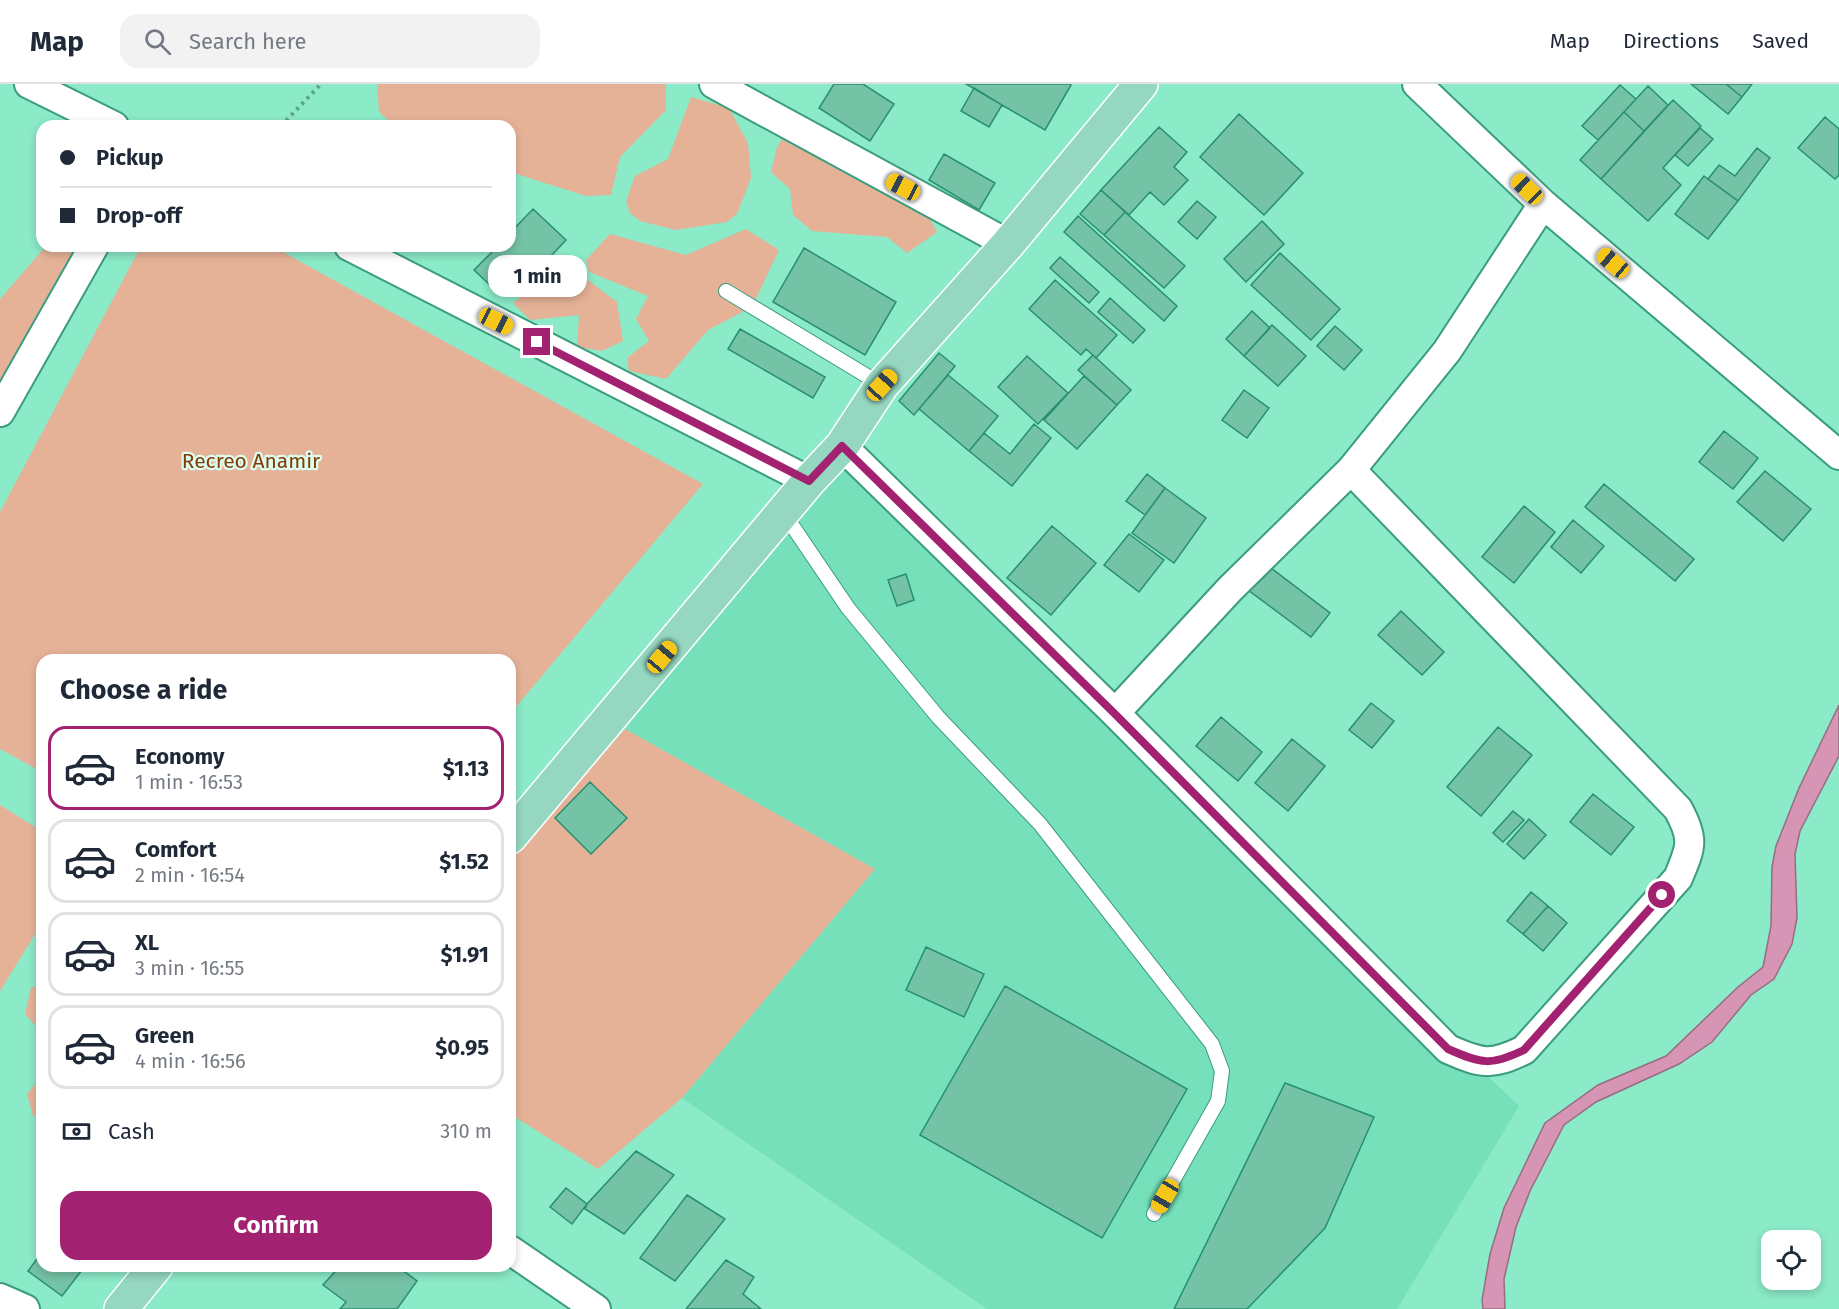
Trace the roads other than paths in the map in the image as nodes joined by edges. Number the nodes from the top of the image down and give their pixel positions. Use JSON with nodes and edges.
{"nodes":[{"id":1,"x":29,"y":84,"type":"edge"},
{"id":2,"x":714,"y":84,"type":"edge"},
{"id":3,"x":1141,"y":84,"type":"edge"},
{"id":4,"x":1417,"y":84,"type":"edge"},
{"id":5,"x":102,"y":120,"type":"edge"},
{"id":6,"x":1543,"y":204,"type":"junction"},
{"id":7,"x":1008,"y":244,"type":"junction"},
{"id":8,"x":91,"y":252,"type":"edge"},
{"id":9,"x":362,"y":252,"type":"edge"},
{"id":10,"x":726,"y":291,"type":"dead end"},
{"id":11,"x":882,"y":385,"type":"junction"},
{"id":12,"x":0,"y":412,"type":"edge"},
{"id":13,"x":842,"y":446,"type":"junction"},
{"id":14,"x":1839,"y":455,"type":"edge"},
{"id":15,"x":1351,"y":470,"type":"junction"},
{"id":16,"x":809,"y":481,"type":"junction"},
{"id":17,"x":783,"y":512,"type":"junction"},
{"id":18,"x":1115,"y":714,"type":"junction"},
{"id":19,"x":516,"y":830,"type":"edge"},
{"id":20,"x":1154,"y":1214,"type":"dead end"},
{"id":21,"x":516,"y":1254,"type":"edge"},
{"id":22,"x":151,"y":1272,"type":"edge"},
{"id":23,"x":0,"y":1298,"type":"edge"},
{"id":24,"x":25,"y":1309,"type":"edge"},
{"id":25,"x":121,"y":1309,"type":"edge"},
{"id":26,"x":596,"y":1309,"type":"edge"}],
"edges":[{"from":1,"to":5,"type":"street"},
{"from":2,"to":7,"type":"street"},
{"from":3,"to":7,"type":"main road"},
{"from":4,"to":6,"type":"street"},
{"from":6,"to":14,"type":"street"},
{"from":6,"to":15,"type":"street"},
{"from":7,"to":11,"type":"main road"},
{"from":8,"to":12,"type":"street"},
{"from":9,"to":16,"type":"street"},
{"from":10,"to":11,"type":"lane"},
{"from":11,"to":13,"type":"main road"},
{"from":13,"to":16,"type":"main road"},
{"from":13,"to":18,"type":"street"},
{"from":15,"to":18,"type":"street"},
{"from":15,"to":18,"type":"street"},
{"from":16,"to":17,"type":"main road"},
{"from":17,"to":19,"type":"main road"},
{"from":17,"to":20,"type":"lane"},
{"from":21,"to":26,"type":"street"},
{"from":22,"to":25,"type":"main road"},
{"from":23,"to":24,"type":"street"}]}
